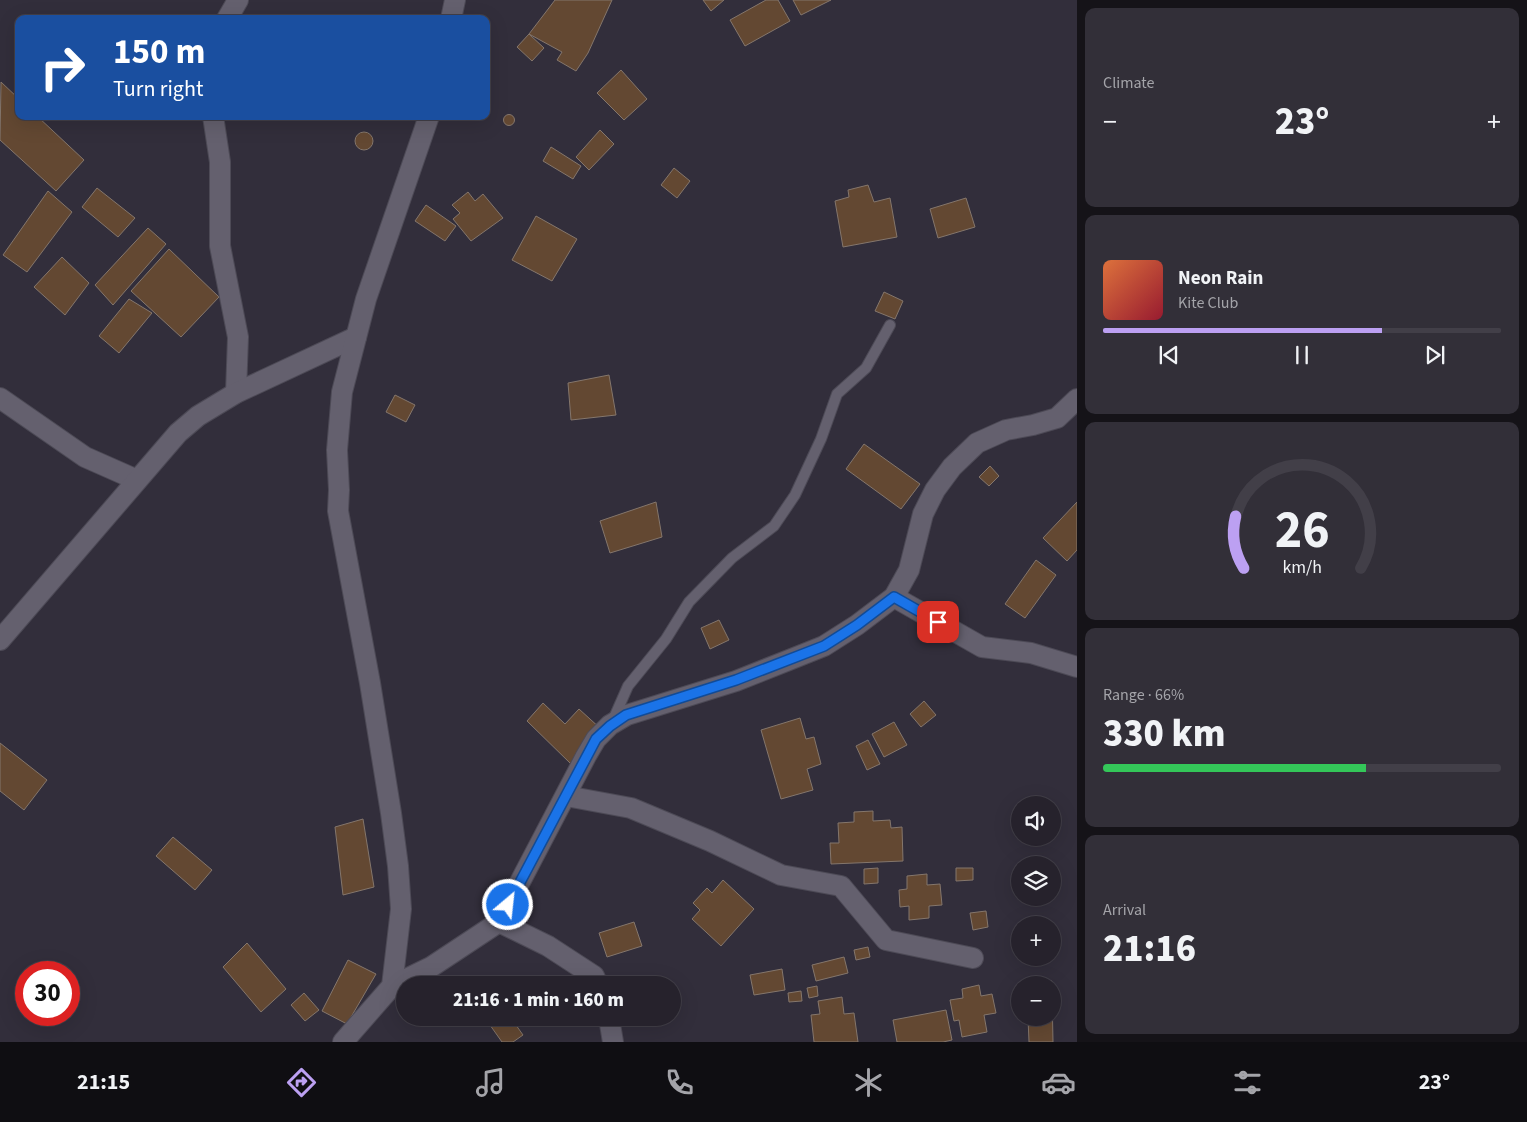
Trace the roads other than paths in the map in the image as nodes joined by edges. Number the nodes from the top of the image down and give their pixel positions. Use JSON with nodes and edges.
{"nodes":[{"id":1,"x":238,"y":0,"type":"edge"},
{"id":2,"x":455,"y":0,"type":"edge"},
{"id":3,"x":229,"y":15,"type":"edge"},
{"id":4,"x":452,"y":15,"type":"edge"},
{"id":5,"x":214,"y":120,"type":"edge"},
{"id":6,"x":428,"y":120,"type":"edge"},
{"id":7,"x":890,"y":325,"type":"dead end"},
{"id":8,"x":356,"y":337,"type":"junction"},
{"id":9,"x":236,"y":393,"type":"junction"},
{"id":10,"x":0,"y":398,"type":"edge"},
{"id":11,"x":1077,"y":399,"type":"edge"},
{"id":12,"x":138,"y":480,"type":"junction"},
{"id":13,"x":894,"y":597,"type":"junction"},
{"id":14,"x":0,"y":640,"type":"edge"},
{"id":15,"x":1077,"y":667,"type":"edge"},
{"id":16,"x":610,"y":726,"type":"junction"},
{"id":17,"x":566,"y":796,"type":"junction"},
{"id":18,"x":499,"y":922,"type":"junction"},
{"id":19,"x":973,"y":958,"type":"dead end"},
{"id":20,"x":594,"y":976,"type":"edge"},
{"id":21,"x":392,"y":986,"type":"junction"},
{"id":22,"x":610,"y":1026,"type":"edge"},
{"id":23,"x":343,"y":1042,"type":"edge"},
{"id":24,"x":613,"y":1042,"type":"edge"}],
"edges":[{"from":1,"to":3,"type":"street"},
{"from":2,"to":4,"type":"street"},
{"from":5,"to":9,"type":"street"},
{"from":6,"to":8,"type":"street"},
{"from":7,"to":16,"type":"lane"},
{"from":8,"to":9,"type":"street"},
{"from":8,"to":21,"type":"street"},
{"from":9,"to":12,"type":"street"},
{"from":10,"to":12,"type":"street"},
{"from":11,"to":13,"type":"street"},
{"from":12,"to":14,"type":"street"},
{"from":13,"to":15,"type":"street"},
{"from":13,"to":16,"type":"street"},
{"from":16,"to":17,"type":"street"},
{"from":17,"to":18,"type":"street"},
{"from":17,"to":19,"type":"street"},
{"from":18,"to":20,"type":"street"},
{"from":18,"to":21,"type":"street"},
{"from":21,"to":23,"type":"street"},
{"from":22,"to":24,"type":"street"}]}
